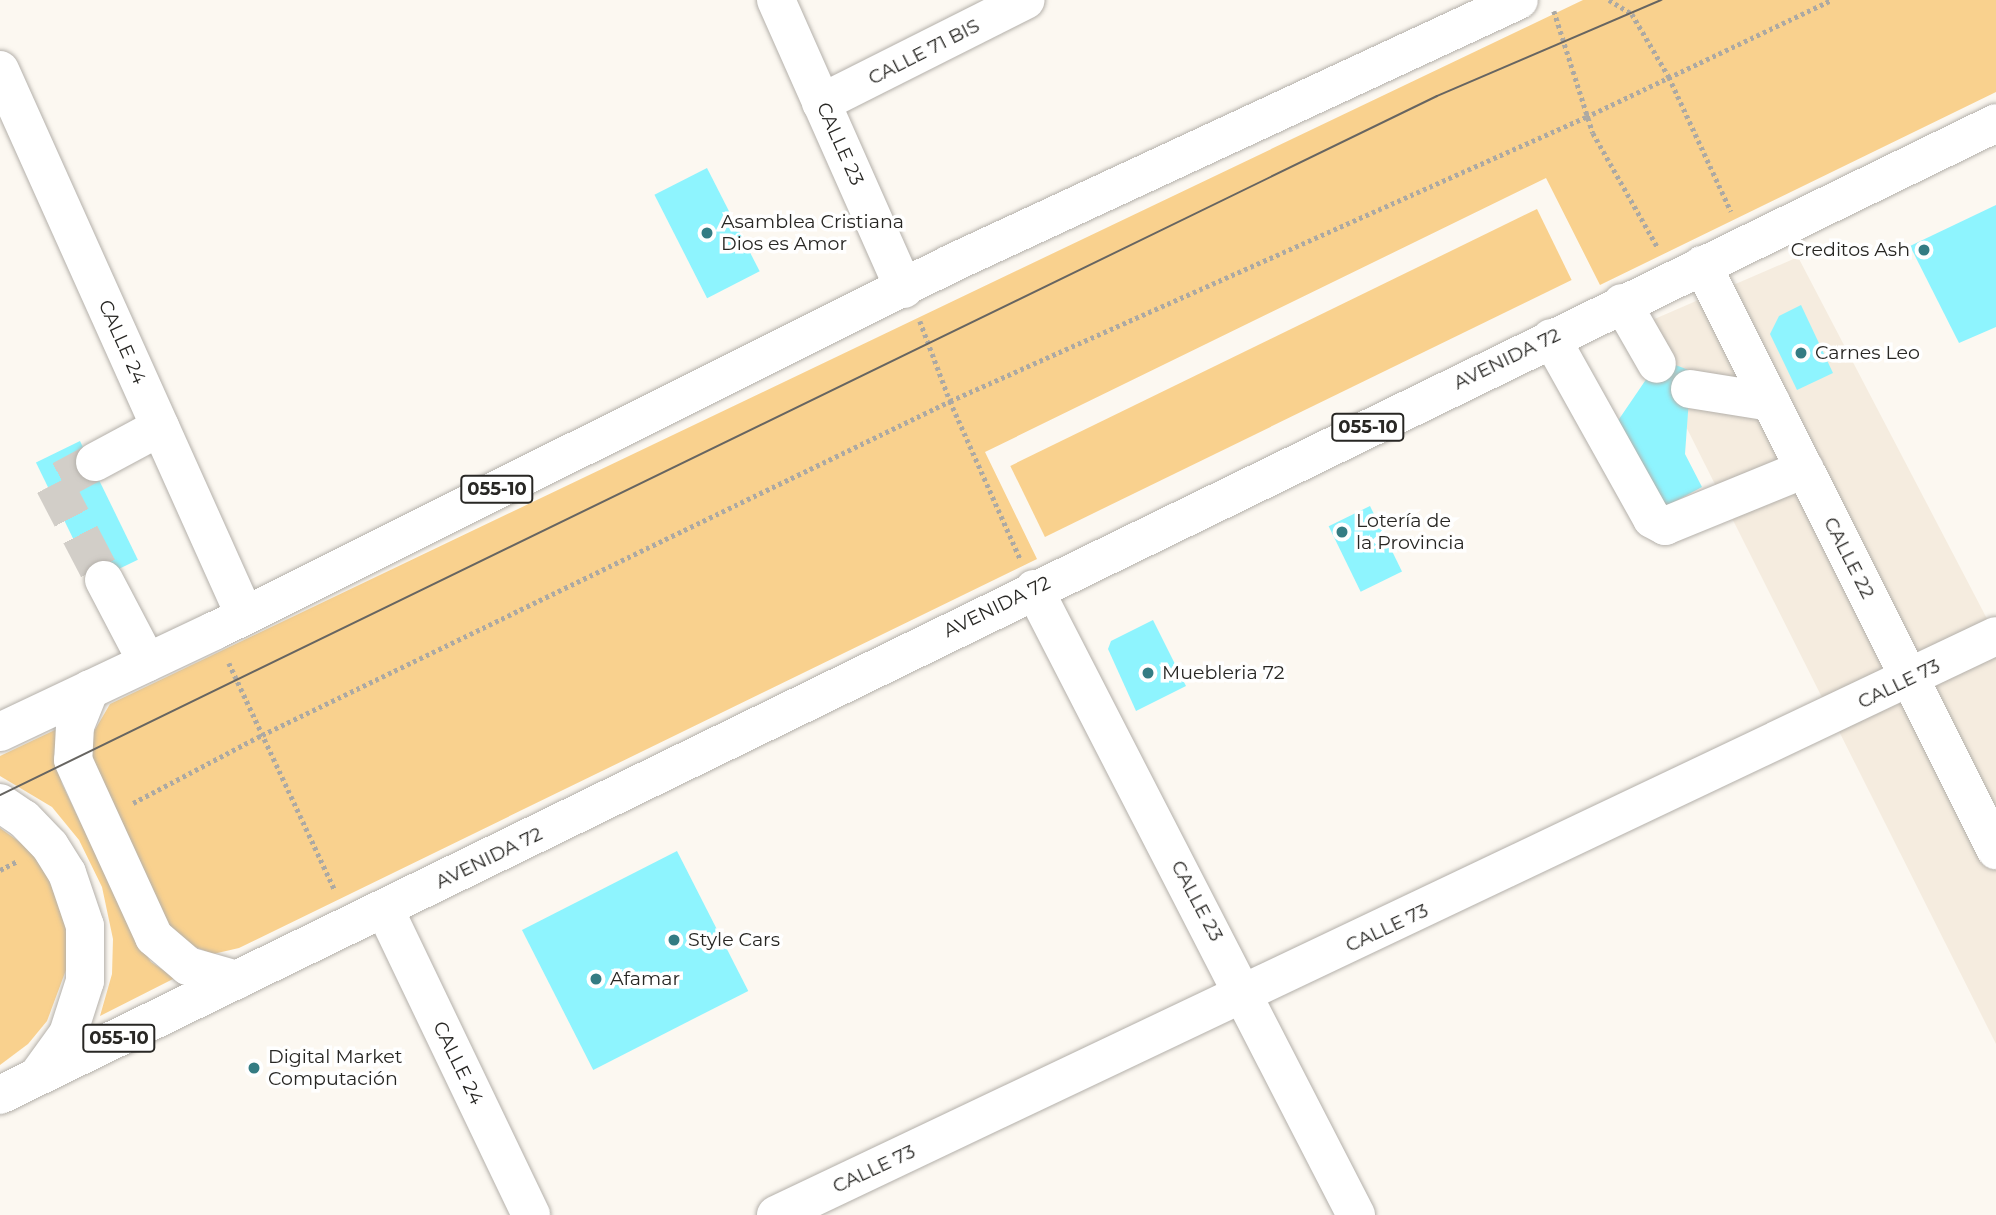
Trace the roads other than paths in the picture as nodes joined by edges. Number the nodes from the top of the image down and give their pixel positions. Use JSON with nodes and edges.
{"nodes":[{"id":1,"x":776,"y":0,"type":"edge"},
{"id":2,"x":1026,"y":0,"type":"edge"},
{"id":3,"x":1518,"y":0,"type":"edge"},
{"id":4,"x":1464,"y":15,"type":"edge"},
{"id":5,"x":0,"y":70,"type":"edge"},
{"id":6,"x":821,"y":103,"type":"junction"},
{"id":7,"x":1996,"y":122,"type":"edge"},
{"id":8,"x":1689,"y":272,"type":"junction"},
{"id":9,"x":904,"y":289,"type":"junction"},
{"id":10,"x":1622,"y":303,"type":"junction"},
{"id":11,"x":1551,"y":338,"type":"junction"},
{"id":12,"x":1657,"y":364,"type":"dead end"},
{"id":13,"x":1690,"y":389,"type":"dead end"},
{"id":14,"x":1771,"y":401,"type":"junction"},
{"id":15,"x":160,"y":426,"type":"junction"},
{"id":16,"x":95,"y":462,"type":"tunnel mouth"},
{"id":17,"x":1805,"y":469,"type":"junction"},
{"id":18,"x":104,"y":580,"type":"tunnel mouth"},
{"id":19,"x":1034,"y":589,"type":"junction"},
{"id":20,"x":229,"y":622,"type":"junction"},
{"id":21,"x":1996,"y":636,"type":"edge"},
{"id":22,"x":147,"y":662,"type":"junction"},
{"id":23,"x":1910,"y":679,"type":"junction"},
{"id":24,"x":90,"y":689,"type":"junction"},
{"id":25,"x":0,"y":732,"type":"edge"},
{"id":26,"x":0,"y":803,"type":"edge"},
{"id":27,"x":1996,"y":850,"type":"edge"},
{"id":28,"x":368,"y":918,"type":"junction"},
{"id":29,"x":237,"y":980,"type":"junction"},
{"id":30,"x":1246,"y":995,"type":"junction"},
{"id":31,"x":35,"y":1079,"type":"junction"},
{"id":32,"x":0,"y":1095,"type":"edge"},
{"id":33,"x":531,"y":1215,"type":"edge"},
{"id":34,"x":776,"y":1215,"type":"edge"},
{"id":35,"x":1356,"y":1215,"type":"edge"}],
"edges":[{"from":1,"to":6,"type":"main road","name":"CALLE 23"},
{"from":2,"to":6,"type":"main road","name":"CALLE 71 BIS"},
{"from":3,"to":4,"type":"main road","number":"055-10"},
{"from":4,"to":9,"type":"main road","number":"055-10"},
{"from":5,"to":15,"type":"main road","name":"CALLE 24"},
{"from":6,"to":9,"type":"main road","name":"CALLE 23"},
{"from":7,"to":8,"type":"main road","name":"AVENIDA 72","number":"055-10"},
{"from":8,"to":10,"type":"main road","name":"AVENIDA 72","number":"055-10"},
{"from":8,"to":14,"type":"main road","name":"CALLE 22"},
{"from":9,"to":20,"type":"main road","number":"055-10"},
{"from":10,"to":11,"type":"main road","name":"AVENIDA 72","number":"055-10"},
{"from":10,"to":12,"type":"main road"},
{"from":11,"to":17,"type":"main road"},
{"from":11,"to":19,"type":"main road","name":"AVENIDA 72","number":"055-10"},
{"from":13,"to":14,"type":"main road"},
{"from":14,"to":17,"type":"main road","name":"CALLE 22"},
{"from":15,"to":16,"type":"main road"},
{"from":15,"to":20,"type":"main road","name":"CALLE 24"},
{"from":17,"to":23,"type":"main road","name":"CALLE 22"},
{"from":18,"to":22,"type":"main road"},
{"from":19,"to":28,"type":"main road","name":"AVENIDA 72","number":"055-10"},
{"from":19,"to":30,"type":"main road","name":"CALLE 23"},
{"from":20,"to":22,"type":"main road","number":"055-10"},
{"from":21,"to":23,"type":"main road","name":"CALLE 73"},
{"from":22,"to":24,"type":"main road","number":"055-10"},
{"from":23,"to":27,"type":"main road","name":"CALLE 22"},
{"from":23,"to":30,"type":"main road","name":"CALLE 73"},
{"from":24,"to":25,"type":"main road","number":"055-10"},
{"from":24,"to":29,"type":"main road"},
{"from":26,"to":31,"type":"main road"},
{"from":28,"to":29,"type":"main road","name":"AVENIDA 72","number":"055-10"},
{"from":28,"to":33,"type":"main road","name":"CALLE 24"},
{"from":29,"to":31,"type":"main road","name":"AVENIDA 72","number":"055-10"},
{"from":30,"to":34,"type":"main road","name":"CALLE 73"},
{"from":30,"to":35,"type":"main road","name":"CALLE 23"},
{"from":31,"to":32,"type":"main road","name":"AVENIDA 72","number":"055-10"}]}
